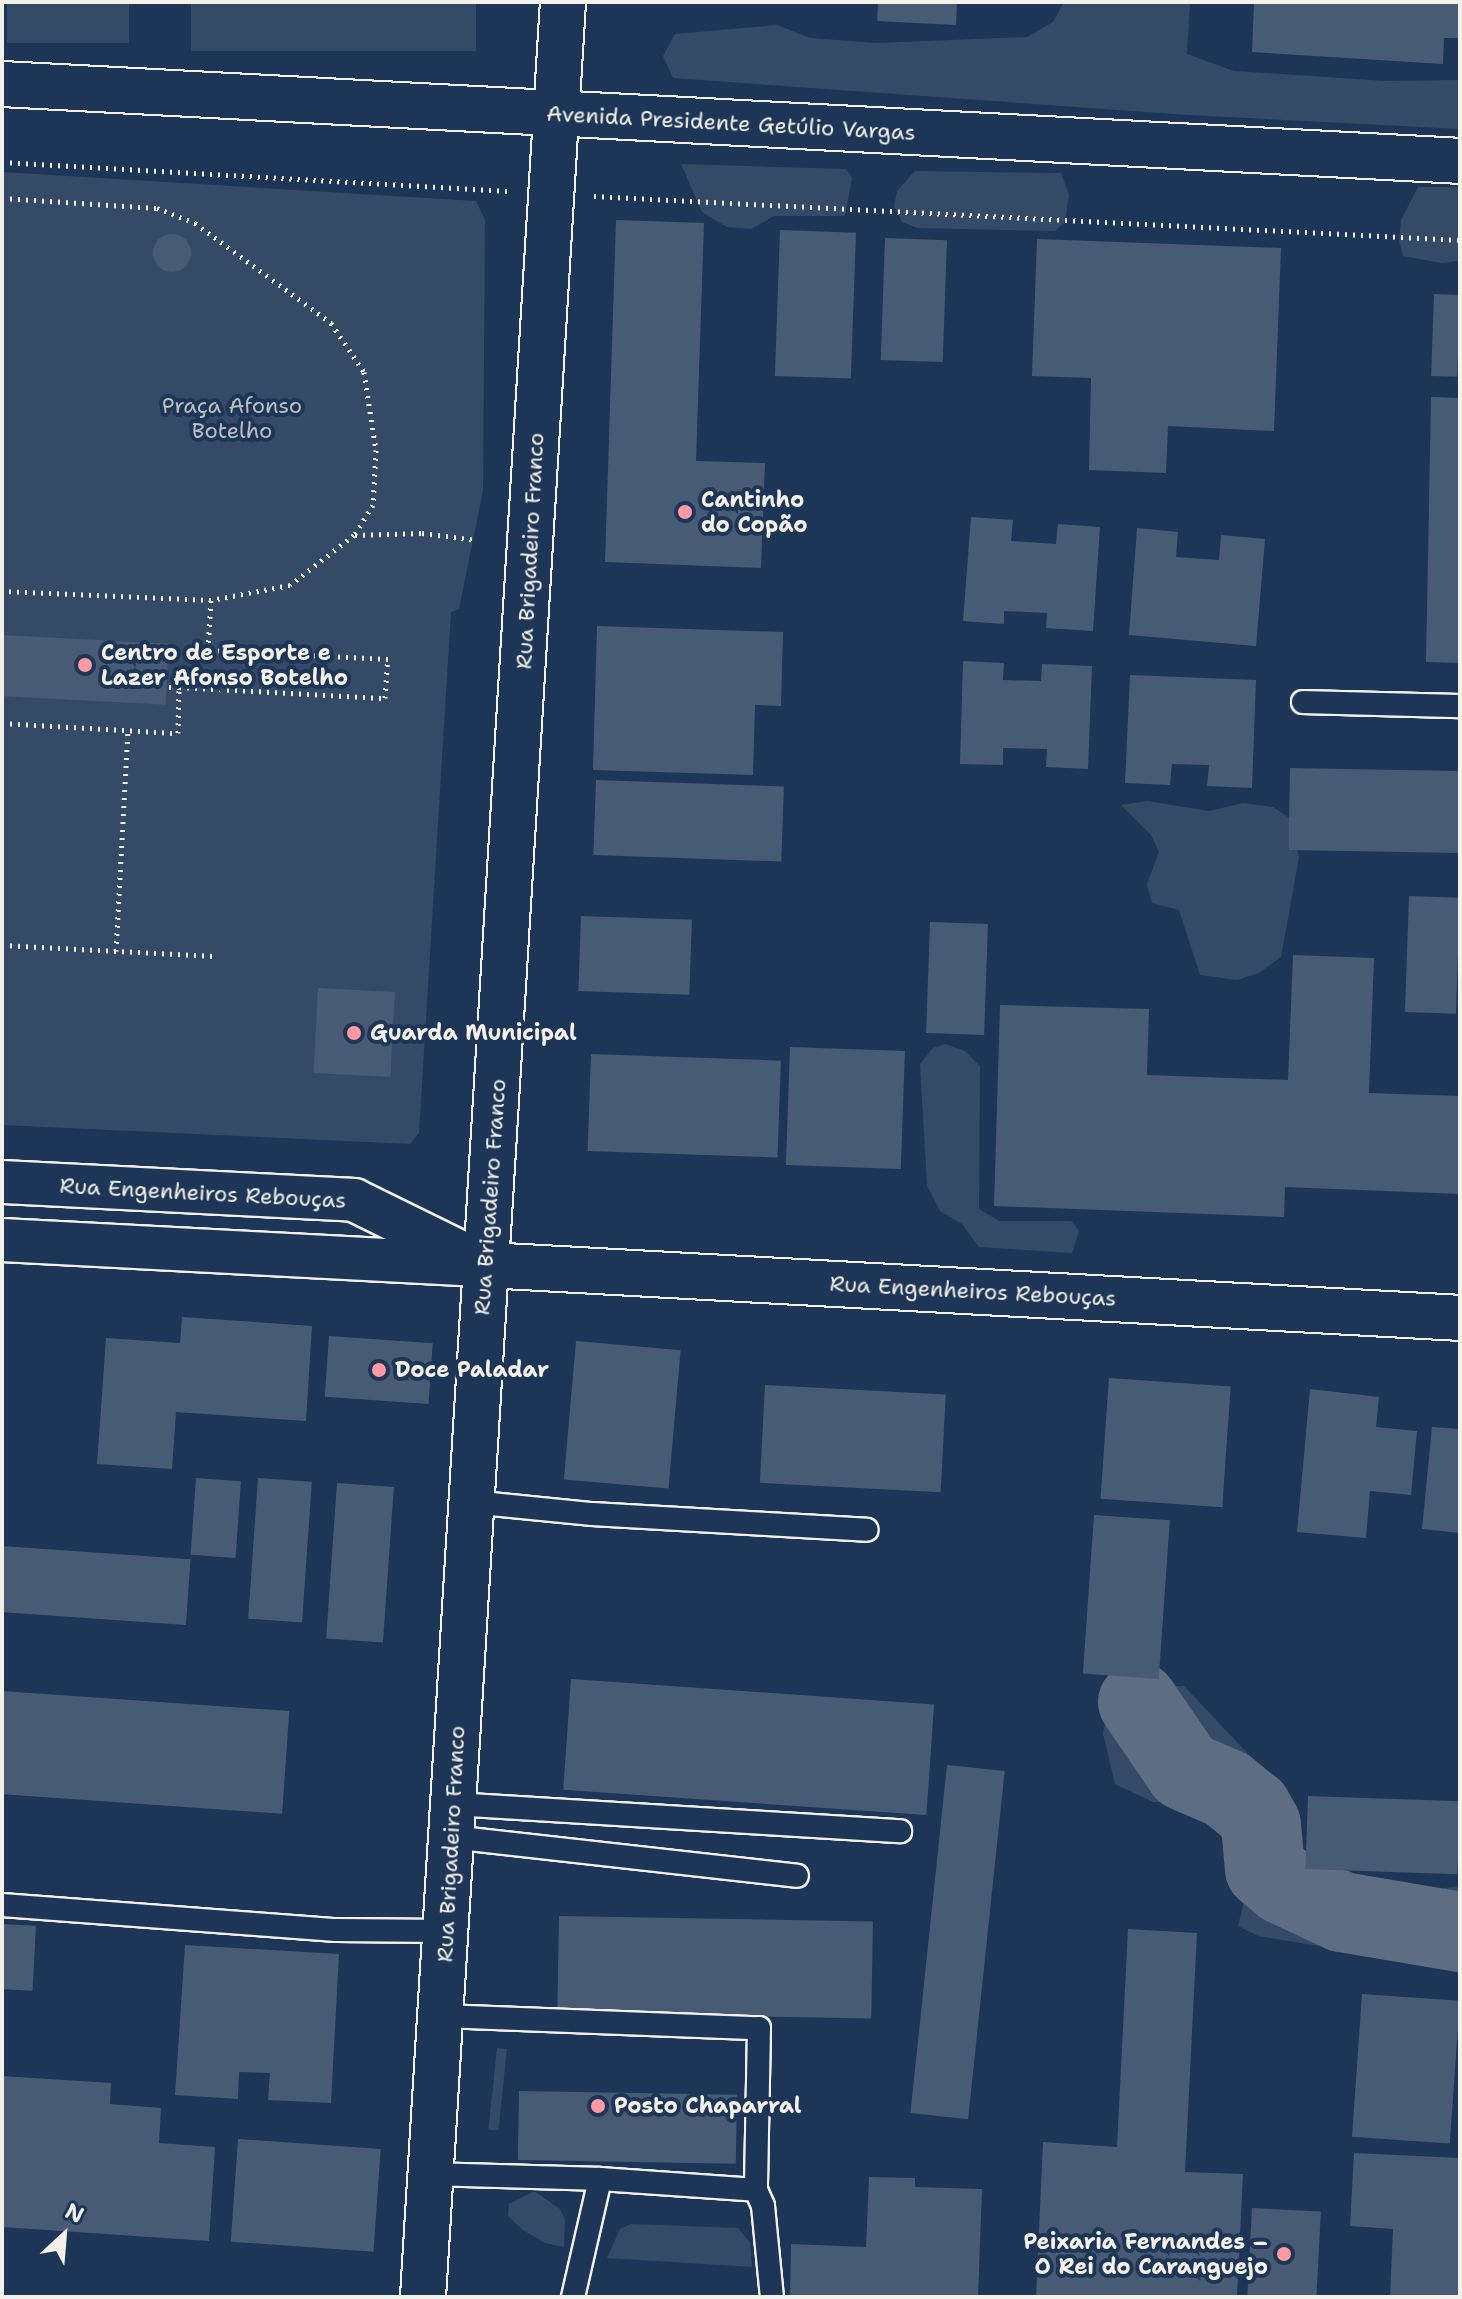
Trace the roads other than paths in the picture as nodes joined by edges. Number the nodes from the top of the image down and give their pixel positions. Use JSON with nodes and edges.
{"nodes":[{"id":1,"x":563,"y":2,"type":"edge"},
{"id":2,"x":2,"y":84,"type":"edge"},
{"id":3,"x":556,"y":113,"type":"junction"},
{"id":4,"x":1460,"y":161,"type":"edge"},
{"id":5,"x":1303,"y":702,"type":"dead end"},
{"id":6,"x":1460,"y":706,"type":"edge"},
{"id":7,"x":2,"y":1182,"type":"edge"},
{"id":8,"x":2,"y":1240,"type":"edge"},
{"id":9,"x":486,"y":1265,"type":"junction"},
{"id":10,"x":1460,"y":1318,"type":"edge"},
{"id":11,"x":471,"y":1502,"type":"junction"},
{"id":12,"x":867,"y":1530,"type":"dead end"},
{"id":13,"x":452,"y":1821,"type":"junction"},
{"id":14,"x":900,"y":1831,"type":"dead end"},
{"id":15,"x":797,"y":1876,"type":"dead end"},
{"id":16,"x":2,"y":1905,"type":"edge"},
{"id":17,"x":446,"y":1931,"type":"junction"},
{"id":18,"x":440,"y":2016,"type":"junction"},
{"id":19,"x":431,"y":2174,"type":"junction"},
{"id":20,"x":598,"y":2188,"type":"junction"},
{"id":21,"x":756,"y":2190,"type":"junction"},
{"id":22,"x":423,"y":2297,"type":"edge"},
{"id":23,"x":573,"y":2297,"type":"edge"},
{"id":24,"x":772,"y":2297,"type":"edge"}],
"edges":[{"from":1,"to":3,"type":"main road","name":"Rua Brigadeiro Franco"},
{"from":2,"to":3,"type":"main road","name":"Avenida Presidente Getúlio Vargas"},
{"from":3,"to":4,"type":"main road","name":"Avenida Presidente Getúlio Vargas"},
{"from":3,"to":9,"type":"main road","name":"Rua Brigadeiro Franco"},
{"from":5,"to":6,"type":"lane"},
{"from":7,"to":9,"type":"street","name":"Rua Engenheiros Rebouças"},
{"from":8,"to":9,"type":"street","name":"Rua Engenheiros Rebouças"},
{"from":9,"to":10,"type":"main road","name":"Rua Engenheiros Rebouças"},
{"from":9,"to":11,"type":"main road","name":"Rua Brigadeiro Franco"},
{"from":11,"to":12,"type":"lane"},
{"from":11,"to":13,"type":"main road","name":"Rua Brigadeiro Franco"},
{"from":13,"to":14,"type":"lane"},
{"from":13,"to":15,"type":"lane"},
{"from":13,"to":17,"type":"main road","name":"Rua Brigadeiro Franco"},
{"from":16,"to":17,"type":"lane"},
{"from":17,"to":18,"type":"main road","name":"Rua Brigadeiro Franco"},
{"from":18,"to":19,"type":"main road","name":"Rua Brigadeiro Franco"},
{"from":18,"to":21,"type":"lane"},
{"from":19,"to":20,"type":"lane"},
{"from":19,"to":22,"type":"main road","name":"Rua Brigadeiro Franco"},
{"from":20,"to":21,"type":"lane"},
{"from":20,"to":23,"type":"lane"},
{"from":21,"to":24,"type":"lane"}]}
